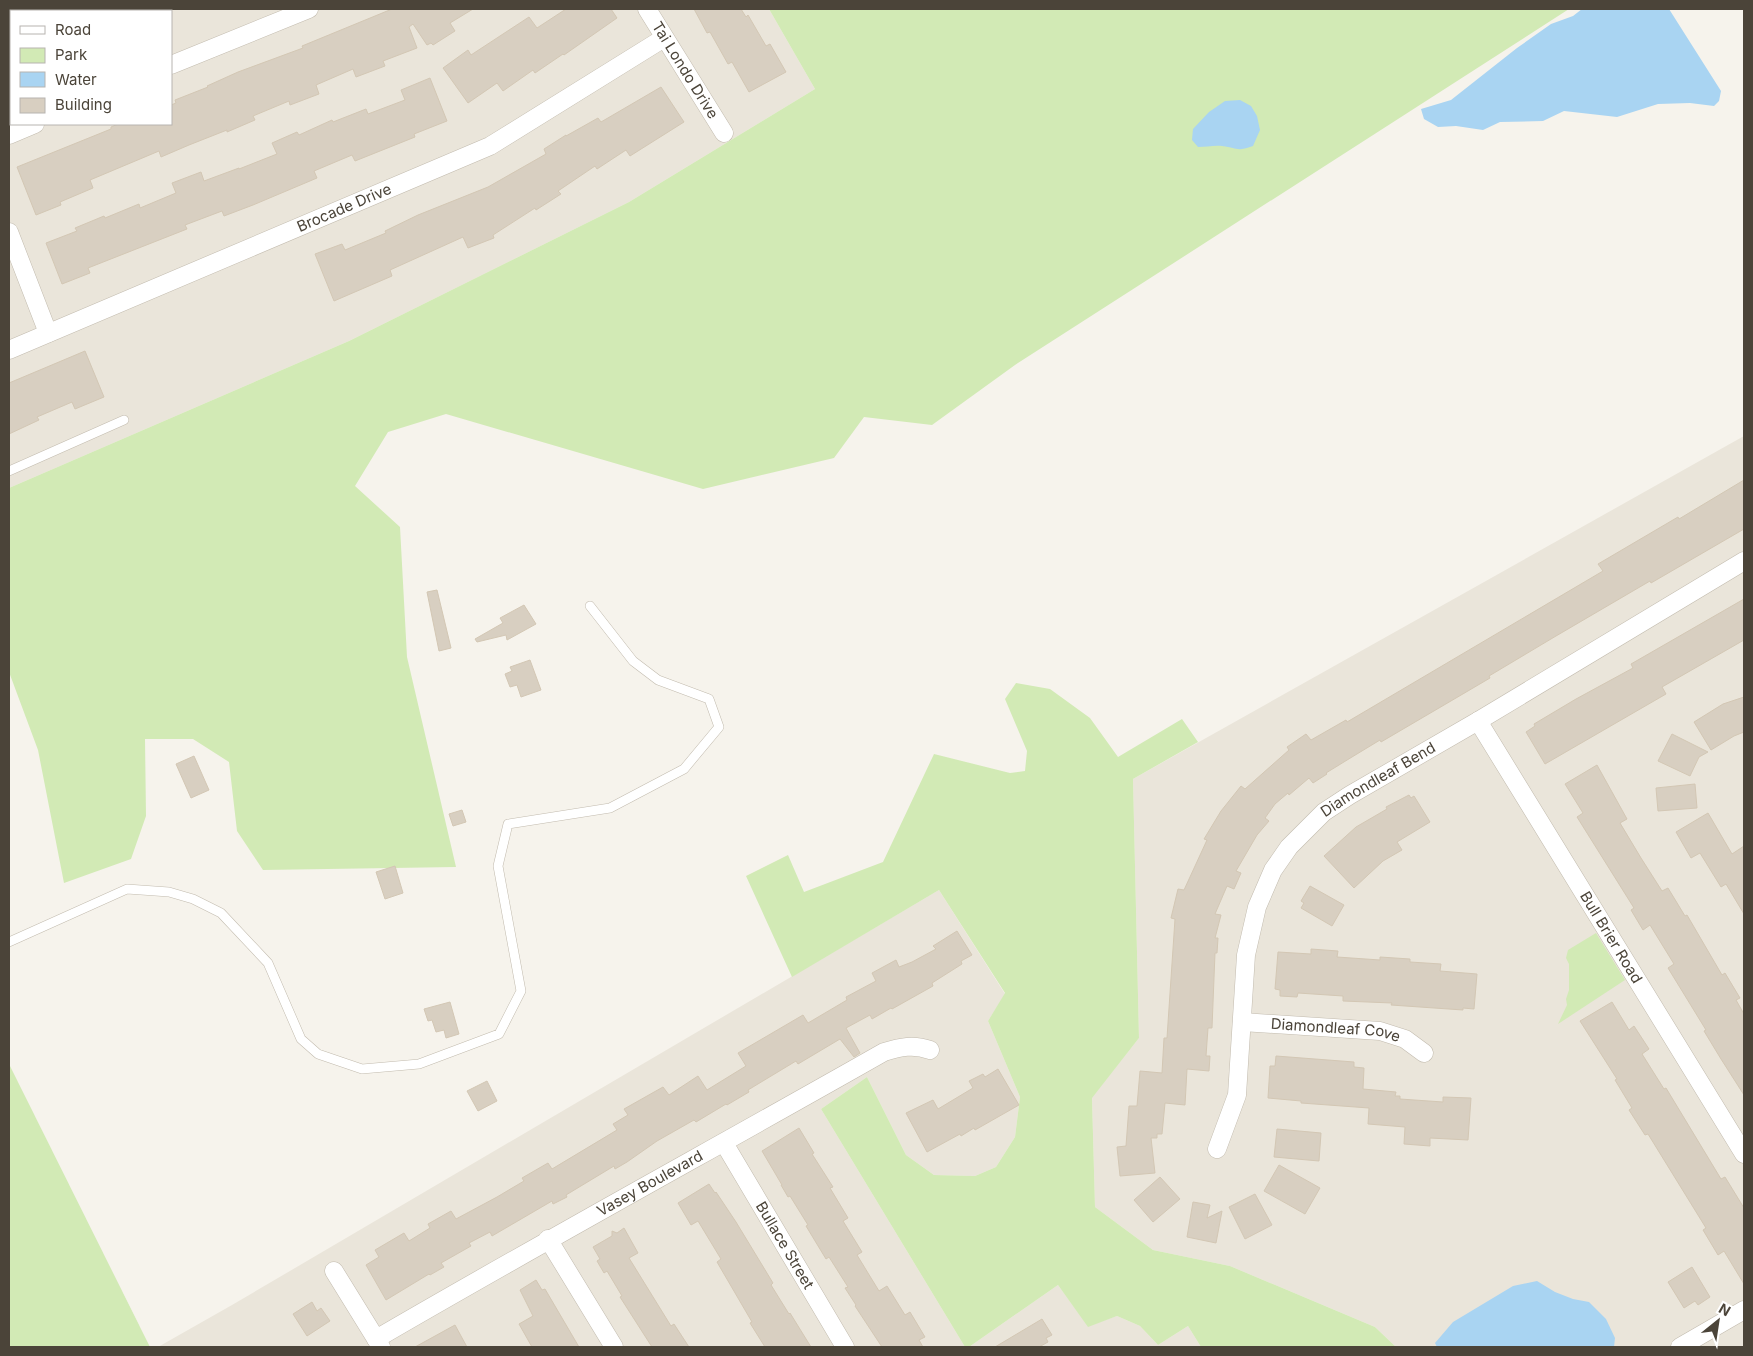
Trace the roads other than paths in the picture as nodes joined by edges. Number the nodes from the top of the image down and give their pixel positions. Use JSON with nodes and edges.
{"nodes":[{"id":1,"x":309,"y":9,"type":"edge"},
{"id":2,"x":647,"y":9,"type":"edge"},
{"id":3,"x":664,"y":38,"type":"junction"},
{"id":4,"x":172,"y":65,"type":"edge"},
{"id":5,"x":33,"y":125,"type":"edge"},
{"id":6,"x":724,"y":133,"type":"dead end"},
{"id":7,"x":9,"y":136,"type":"edge"},
{"id":8,"x":9,"y":232,"type":"edge"},
{"id":9,"x":48,"y":333,"type":"junction"},
{"id":10,"x":9,"y":350,"type":"edge"},
{"id":11,"x":124,"y":420,"type":"dead end"},
{"id":12,"x":9,"y":472,"type":"edge"},
{"id":13,"x":1744,"y":561,"type":"edge"},
{"id":14,"x":590,"y":606,"type":"dead end"},
{"id":15,"x":1478,"y":721,"type":"junction"},
{"id":16,"x":9,"y":942,"type":"edge"},
{"id":17,"x":1242,"y":1022,"type":"junction"},
{"id":18,"x":930,"y":1050,"type":"dead end"},
{"id":19,"x":1424,"y":1052,"type":"dead end"},
{"id":20,"x":724,"y":1143,"type":"junction"},
{"id":21,"x":1217,"y":1149,"type":"dead end"},
{"id":22,"x":1744,"y":1154,"type":"edge"},
{"id":23,"x":548,"y":1239,"type":"junction"},
{"id":24,"x":334,"y":1271,"type":"dead end"},
{"id":25,"x":1744,"y":1310,"type":"edge"},
{"id":26,"x":379,"y":1343,"type":"edge"},
{"id":27,"x":614,"y":1347,"type":"edge"},
{"id":28,"x":845,"y":1347,"type":"edge"},
{"id":29,"x":1680,"y":1347,"type":"edge"}],
"edges":[{"from":1,"to":4,"type":"street"},
{"from":2,"to":3,"type":"street","name":"Tai Londo Drive"},
{"from":3,"to":6,"type":"street","name":"Tai Londo Drive"},
{"from":3,"to":9,"type":"street","name":"Brocade Drive"},
{"from":5,"to":7,"type":"street"},
{"from":8,"to":9,"type":"street"},
{"from":9,"to":10,"type":"street","name":"Brocade Drive"},
{"from":11,"to":12,"type":"lane"},
{"from":13,"to":15,"type":"street","name":"Diamondleaf Bend"},
{"from":14,"to":16,"type":"lane"},
{"from":15,"to":17,"type":"street","name":"Diamondleaf Bend"},
{"from":15,"to":22,"type":"street","name":"Bull Brier Road"},
{"from":17,"to":19,"type":"street","name":"Diamondleaf Cove"},
{"from":17,"to":21,"type":"street","name":"Diamondleaf Bend"},
{"from":18,"to":20,"type":"street","name":"Vasey Boulevard"},
{"from":20,"to":23,"type":"street","name":"Vasey Boulevard"},
{"from":20,"to":28,"type":"street","name":"Bullace Street"},
{"from":23,"to":26,"type":"street","name":"Vasey Boulevard"},
{"from":23,"to":27,"type":"street"},
{"from":24,"to":26,"type":"street"},
{"from":25,"to":29,"type":"street"}]}
